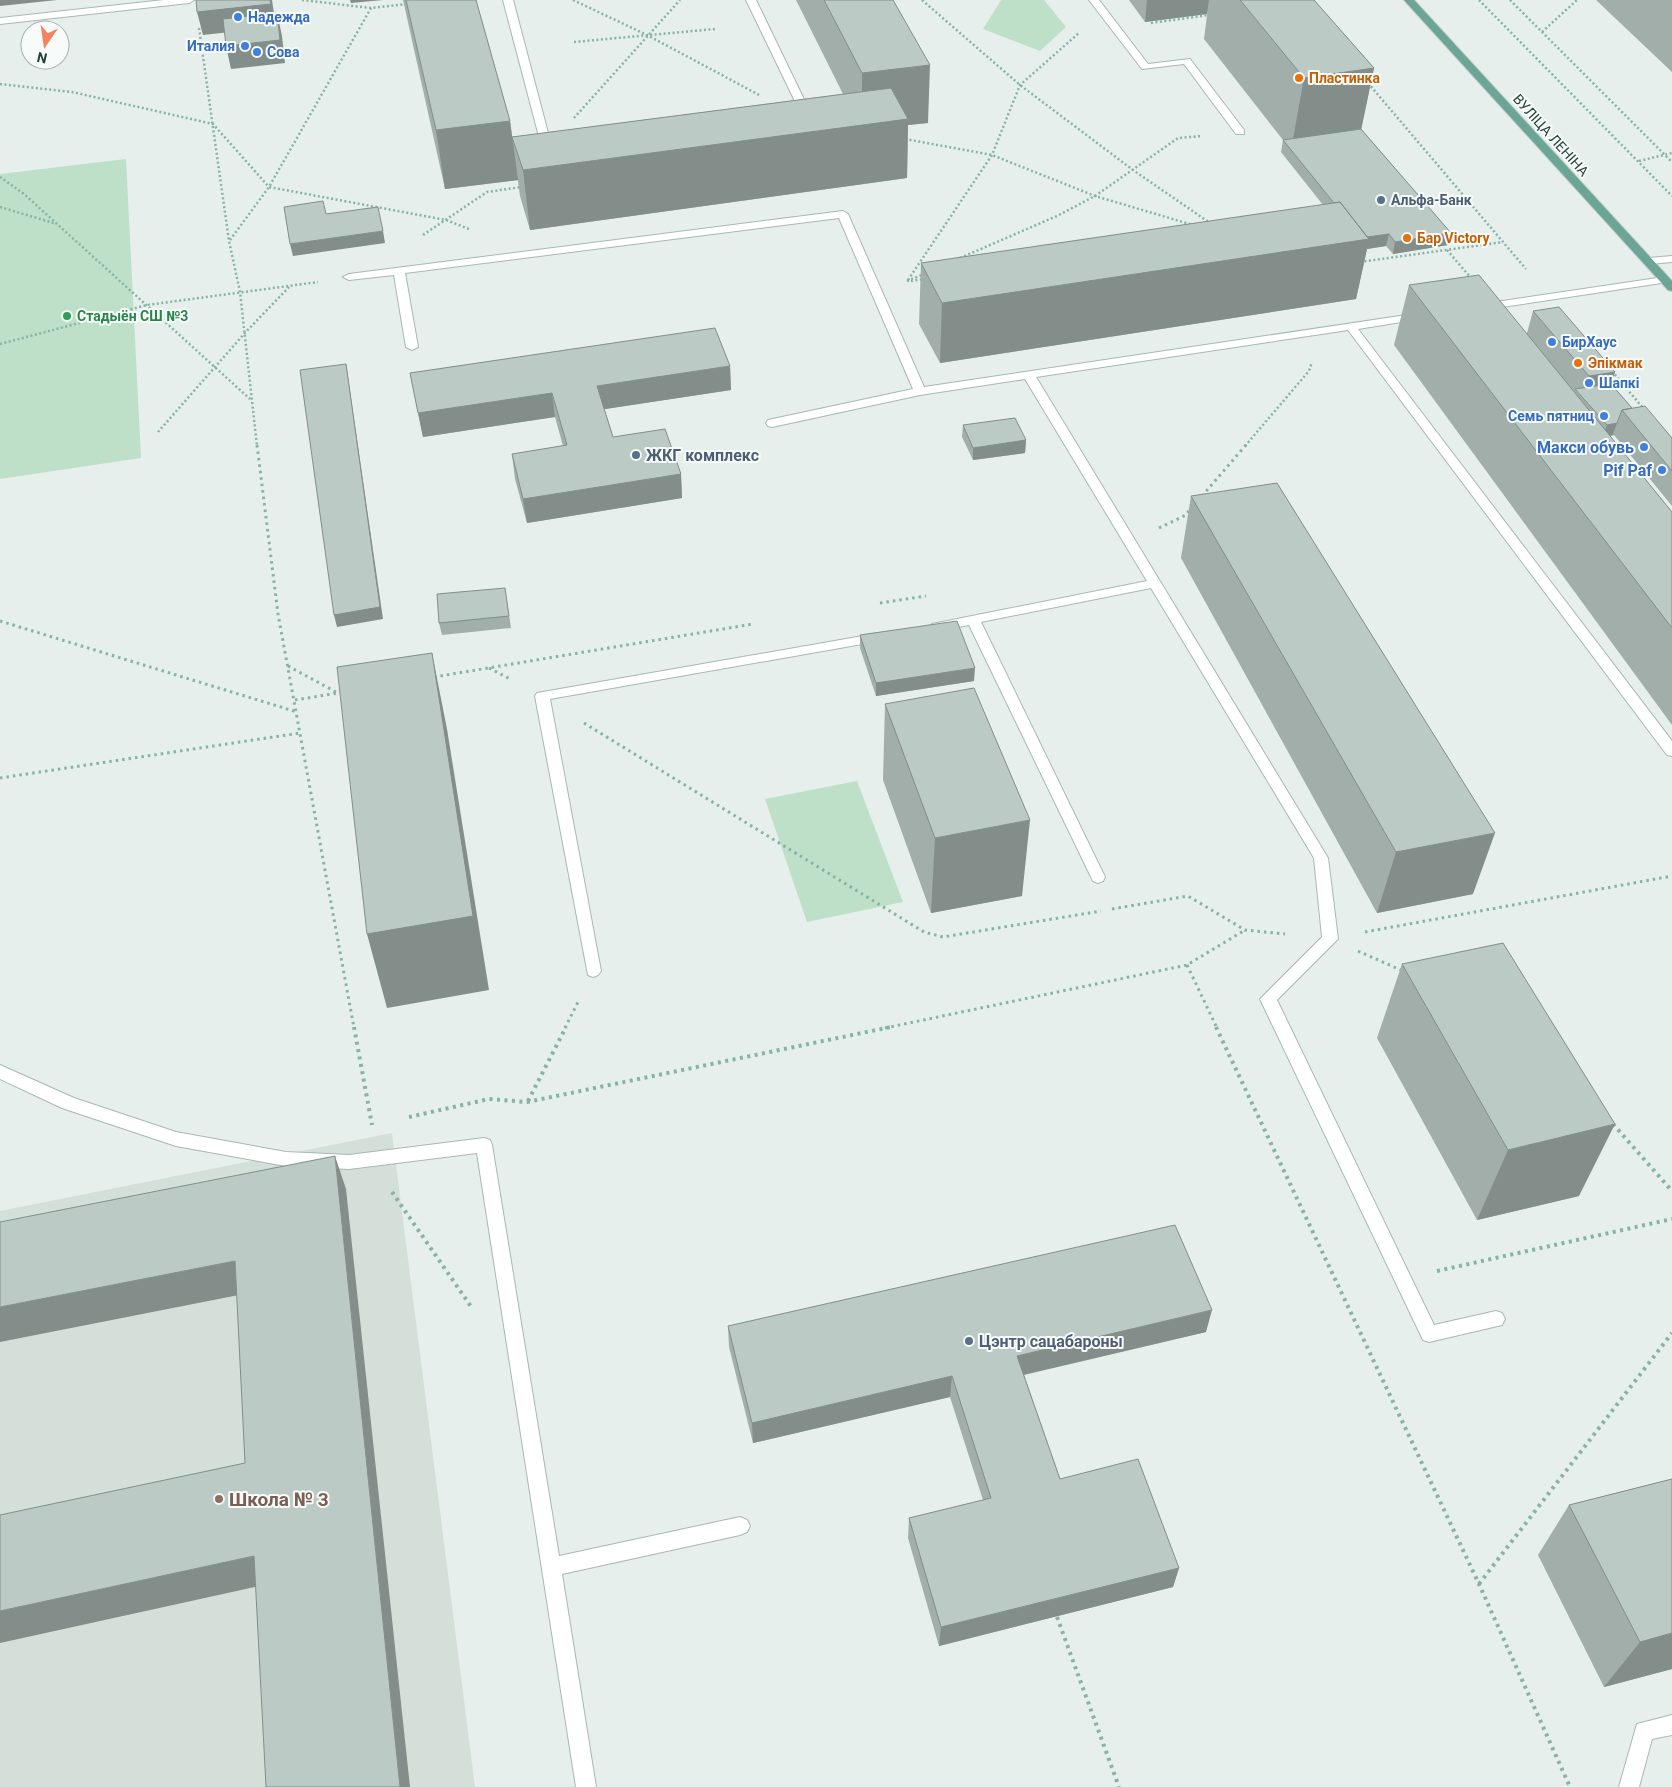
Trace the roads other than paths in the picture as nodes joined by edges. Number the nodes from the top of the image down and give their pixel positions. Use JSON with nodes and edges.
{"nodes":[{"id":1,"x":189,"y":0,"type":"edge"},
{"id":2,"x":508,"y":0,"type":"edge"},
{"id":3,"x":751,"y":0,"type":"edge"},
{"id":4,"x":1094,"y":0,"type":"edge"},
{"id":5,"x":1409,"y":0,"type":"edge"},
{"id":6,"x":0,"y":21,"type":"edge"},
{"id":7,"x":810,"y":123,"type":"edge"},
{"id":8,"x":1240,"y":132,"type":"dead end"},
{"id":9,"x":547,"y":148,"type":"edge"},
{"id":10,"x":1672,"y":259,"type":"edge"},
{"id":11,"x":1649,"y":261,"type":"junction"},
{"id":12,"x":399,"y":271,"type":"junction"},
{"id":13,"x":349,"y":277,"type":"road end"},
{"id":14,"x":1668,"y":284,"type":"edge"},
{"id":15,"x":1469,"y":309,"type":"edge"},
{"id":16,"x":1435,"y":314,"type":"edge"},
{"id":17,"x":1351,"y":327,"type":"junction"},
{"id":18,"x":412,"y":347,"type":"dead end"},
{"id":19,"x":1029,"y":375,"type":"junction"},
{"id":20,"x":920,"y":391,"type":"junction"},
{"id":21,"x":772,"y":423,"type":"dead end"},
{"id":22,"x":1156,"y":583,"type":"junction"},
{"id":23,"x":974,"y":620,"type":"junction"},
{"id":24,"x":924,"y":629,"type":"edge"},
{"id":25,"x":895,"y":634,"type":"edge"},
{"id":26,"x":1672,"y":751,"type":"edge"},
{"id":27,"x":1098,"y":877,"type":"dead end"},
{"id":28,"x":593,"y":971,"type":"road end"},
{"id":29,"x":0,"y":1072,"type":"edge"},
{"id":30,"x":1496,"y":1319,"type":"dead end"},
{"id":31,"x":740,"y":1526,"type":"dead end"},
{"id":32,"x":551,"y":1567,"type":"junction"},
{"id":33,"x":1672,"y":1725,"type":"edge"},
{"id":34,"x":586,"y":1787,"type":"edge"},
{"id":35,"x":1629,"y":1787,"type":"edge"}],
"edges":[{"from":1,"to":6,"type":"lane"},
{"from":2,"to":9,"type":"lane"},
{"from":3,"to":7,"type":"lane"},
{"from":4,"to":8,"type":"lane"},
{"from":5,"to":11,"type":"main road","name":"ВУЛІЦА ЛЕНІНА"},
{"from":10,"to":11,"type":"lane"},
{"from":11,"to":14,"type":"main road","name":"ВУЛІЦА ЛЕНІНА"},
{"from":12,"to":13,"type":"lane"},
{"from":12,"to":18,"type":"lane"},
{"from":12,"to":20,"type":"lane"},
{"from":14,"to":15,"type":"lane"},
{"from":16,"to":17,"type":"lane"},
{"from":17,"to":19,"type":"lane"},
{"from":17,"to":26,"type":"lane"},
{"from":19,"to":20,"type":"lane"},
{"from":19,"to":22,"type":"lane"},
{"from":20,"to":21,"type":"lane"},
{"from":22,"to":23,"type":"lane"},
{"from":22,"to":30,"type":"lane"},
{"from":23,"to":24,"type":"lane"},
{"from":23,"to":27,"type":"lane"},
{"from":25,"to":28,"type":"lane"},
{"from":29,"to":32,"type":"lane"},
{"from":31,"to":32,"type":"lane"},
{"from":32,"to":34,"type":"lane"},
{"from":33,"to":35,"type":"lane"}]}
